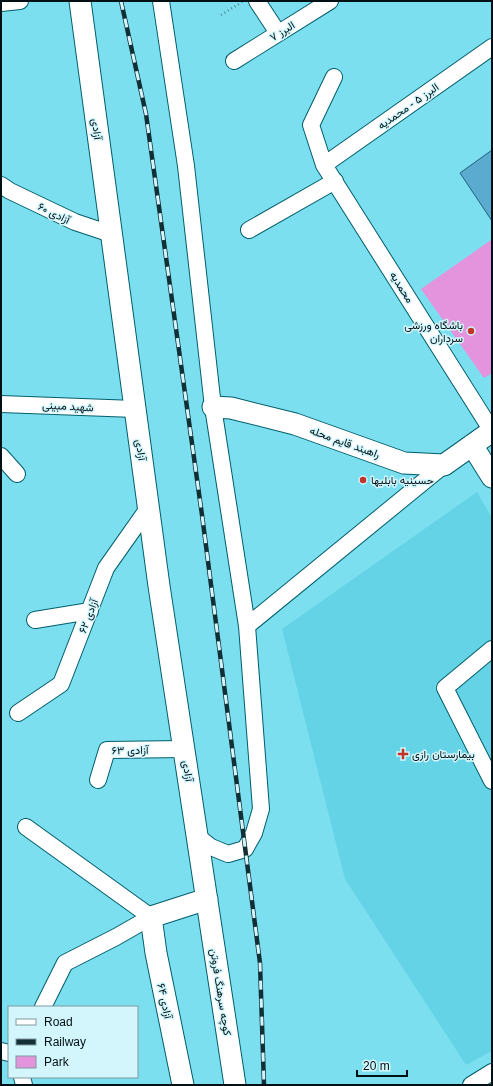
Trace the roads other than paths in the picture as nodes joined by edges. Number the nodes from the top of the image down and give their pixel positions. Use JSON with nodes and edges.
{"nodes":[{"id":1,"x":20,"y":1,"type":"edge"},
{"id":2,"x":80,"y":1,"type":"edge"},
{"id":3,"x":161,"y":1,"type":"edge"},
{"id":4,"x":257,"y":1,"type":"edge"},
{"id":5,"x":330,"y":1,"type":"edge"},
{"id":6,"x":1,"y":3,"type":"edge"},
{"id":7,"x":278,"y":33,"type":"junction"},
{"id":8,"x":492,"y":47,"type":"edge"},
{"id":9,"x":234,"y":61,"type":"dead end"},
{"id":10,"x":334,"y":77,"type":"dead end"},
{"id":11,"x":324,"y":165,"type":"junction"},
{"id":12,"x":335,"y":181,"type":"junction"},
{"id":13,"x":1,"y":185,"type":"edge"},
{"id":14,"x":249,"y":230,"type":"dead end"},
{"id":15,"x":111,"y":234,"type":"junction"},
{"id":16,"x":1,"y":404,"type":"edge"},
{"id":17,"x":213,"y":407,"type":"junction"},
{"id":18,"x":135,"y":409,"type":"junction"},
{"id":19,"x":492,"y":431,"type":"edge"},
{"id":20,"x":472,"y":445,"type":"junction"},
{"id":21,"x":1,"y":456,"type":"edge"},
{"id":22,"x":444,"y":465,"type":"junction"},
{"id":23,"x":17,"y":474,"type":"dead end"},
{"id":24,"x":492,"y":477,"type":"edge"},
{"id":25,"x":149,"y":507,"type":"junction"},
{"id":26,"x":90,"y":611,"type":"junction"},
{"id":27,"x":35,"y":620,"type":"dead end"},
{"id":28,"x":247,"y":626,"type":"junction"},
{"id":29,"x":492,"y":649,"type":"edge"},
{"id":30,"x":18,"y":713,"type":"dead end"},
{"id":31,"x":184,"y":749,"type":"junction"},
{"id":32,"x":98,"y":780,"type":"dead end"},
{"id":33,"x":492,"y":781,"type":"edge"},
{"id":34,"x":26,"y":826,"type":"dead end"},
{"id":35,"x":197,"y":836,"type":"junction"},
{"id":36,"x":206,"y":898,"type":"junction"},
{"id":37,"x":151,"y":917,"type":"junction"},
{"id":38,"x":44,"y":1006,"type":"edge"},
{"id":39,"x":492,"y":1072,"type":"edge"},
{"id":40,"x":183,"y":1085,"type":"edge"},
{"id":41,"x":235,"y":1085,"type":"edge"},
{"id":42,"x":471,"y":1085,"type":"edge"}],
"edges":[{"from":1,"to":6,"type":"street"},
{"from":2,"to":15,"type":"main road","name":"آزادی"},
{"from":3,"to":17,"type":"street"},
{"from":4,"to":7,"type":"street"},
{"from":5,"to":7,"type":"street","name":"البرز ۷"},
{"from":7,"to":9,"type":"street","name":"البرز ۷"},
{"from":8,"to":11,"type":"street","name":"البرز ۵ - محمدیه"},
{"from":10,"to":11,"type":"street","name":"محمدیه"},
{"from":11,"to":12,"type":"street","name":"محمدیه"},
{"from":12,"to":14,"type":"street"},
{"from":12,"to":19,"type":"street","name":"محمدیه"},
{"from":13,"to":15,"type":"street","name":"آزادی ۶۰"},
{"from":15,"to":18,"type":"main road","name":"آزادی"},
{"from":16,"to":18,"type":"street","name":"شهید مبینی"},
{"from":17,"to":22,"type":"main road","name":"راهبند قایم محله"},
{"from":17,"to":28,"type":"street"},
{"from":18,"to":25,"type":"main road","name":"آزادی"},
{"from":19,"to":20,"type":"main road"},
{"from":20,"to":22,"type":"main road"},
{"from":20,"to":24,"type":"main road"},
{"from":21,"to":23,"type":"street"},
{"from":22,"to":28,"type":"street"},
{"from":25,"to":26,"type":"street","name":"آزادی ۶۲"},
{"from":25,"to":31,"type":"main road","name":"آزادی"},
{"from":26,"to":27,"type":"street"},
{"from":26,"to":30,"type":"street","name":"آزادی ۶۲"},
{"from":28,"to":35,"type":"street"},
{"from":29,"to":33,"type":"street"},
{"from":31,"to":32,"type":"street","name":"آزادی ۶۳"},
{"from":31,"to":35,"type":"main road","name":"آزادی"},
{"from":34,"to":37,"type":"street"},
{"from":35,"to":36,"type":"main road","name":"آزادی"},
{"from":36,"to":37,"type":"main road"},
{"from":36,"to":41,"type":"main road","name":"کوچه سرهنگ فروتن"},
{"from":37,"to":38,"type":"street"},
{"from":37,"to":40,"type":"main road","name":"آزادی ۶۴"},
{"from":39,"to":42,"type":"street"}]}
